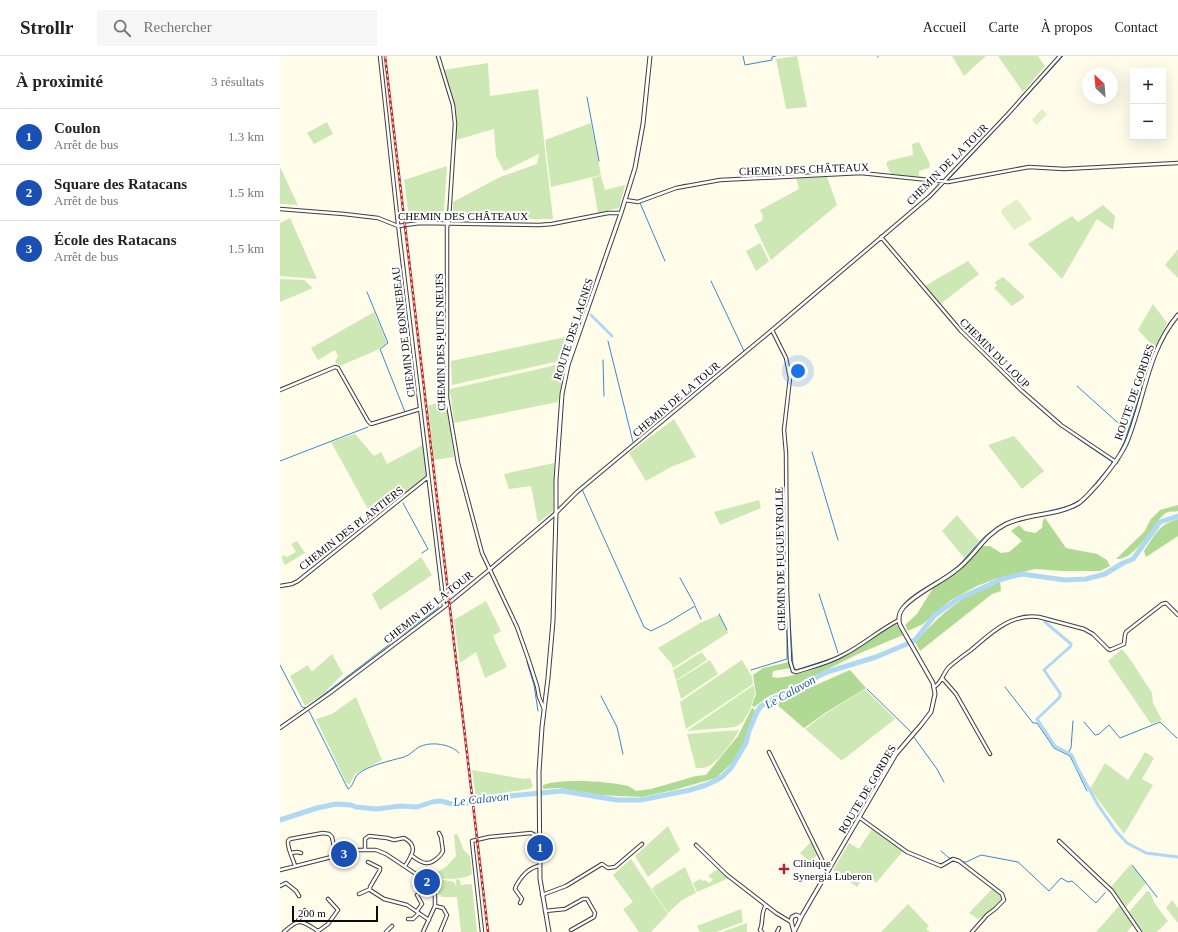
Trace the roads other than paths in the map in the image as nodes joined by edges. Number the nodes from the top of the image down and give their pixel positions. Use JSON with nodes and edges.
{"nodes":[{"id":1,"x":380,"y":56,"type":"edge"},
{"id":2,"x":438,"y":56,"type":"edge"},
{"id":3,"x":650,"y":56,"type":"edge"},
{"id":4,"x":1060,"y":56,"type":"edge"},
{"id":5,"x":1178,"y":163,"type":"edge"},
{"id":6,"x":943,"y":182,"type":"junction"},
{"id":7,"x":625,"y":200,"type":"junction"},
{"id":8,"x":280,"y":209,"type":"edge"},
{"id":9,"x":621,"y":213,"type":"junction"},
{"id":10,"x":448,"y":224,"type":"junction"},
{"id":11,"x":398,"y":226,"type":"junction"},
{"id":12,"x":881,"y":237,"type":"junction"},
{"id":13,"x":1178,"y":315,"type":"edge"},
{"id":14,"x":772,"y":330,"type":"junction"},
{"id":15,"x":280,"y":390,"type":"edge"},
{"id":16,"x":420,"y":409,"type":"junction"},
{"id":17,"x":1116,"y":462,"type":"junction"},
{"id":18,"x":429,"y":477,"type":"junction"},
{"id":19,"x":556,"y":513,"type":"junction"},
{"id":20,"x":489,"y":570,"type":"junction"},
{"id":21,"x":280,"y":586,"type":"edge"},
{"id":22,"x":444,"y":607,"type":"junction"},
{"id":23,"x":1178,"y":615,"type":"edge"},
{"id":24,"x":899,"y":620,"type":"junction"},
{"id":25,"x":942,"y":678,"type":"junction"},
{"id":26,"x":934,"y":687,"type":"junction"},
{"id":27,"x":544,"y":709,"type":"junction"},
{"id":28,"x":280,"y":728,"type":"edge"},
{"id":29,"x":769,"y":752,"type":"dead end"},
{"id":30,"x":990,"y":754,"type":"dead end"},
{"id":31,"x":860,"y":818,"type":"junction"},
{"id":32,"x":439,"y":833,"type":"dead end"},
{"id":33,"x":1059,"y":841,"type":"dead end"},
{"id":34,"x":540,"y":842,"type":"junction"},
{"id":35,"x":642,"y":844,"type":"dead end"},
{"id":36,"x":696,"y":845,"type":"dead end"},
{"id":37,"x":365,"y":850,"type":"junction"},
{"id":38,"x":291,"y":853,"type":"junction"},
{"id":39,"x":301,"y":853,"type":"dead end"},
{"id":40,"x":412,"y":855,"type":"junction"},
{"id":41,"x":336,"y":856,"type":"junction"},
{"id":42,"x":368,"y":862,"type":"dead end"},
{"id":43,"x":295,"y":866,"type":"junction"},
{"id":44,"x":405,"y":866,"type":"junction"},
{"id":45,"x":540,"y":866,"type":"junction"},
{"id":46,"x":280,"y":870,"type":"edge"},
{"id":47,"x":829,"y":870,"type":"junction"},
{"id":48,"x":280,"y":886,"type":"edge"},
{"id":49,"x":370,"y":889,"type":"junction"},
{"id":50,"x":359,"y":894,"type":"dead end"},
{"id":51,"x":417,"y":895,"type":"dead end"},
{"id":52,"x":542,"y":895,"type":"junction"},
{"id":53,"x":299,"y":896,"type":"dead end"},
{"id":54,"x":328,"y":899,"type":"dead end"},
{"id":55,"x":520,"y":903,"type":"dead end"},
{"id":56,"x":766,"y":905,"type":"junction"},
{"id":57,"x":435,"y":906,"type":"junction"},
{"id":58,"x":305,"y":910,"type":"dead end"},
{"id":59,"x":545,"y":911,"type":"junction"},
{"id":60,"x":806,"y":911,"type":"junction"},
{"id":61,"x":418,"y":912,"type":"junction"},
{"id":62,"x":796,"y":915,"type":"junction"},
{"id":63,"x":792,"y":917,"type":"junction"},
{"id":64,"x":784,"y":918,"type":"junction"},
{"id":65,"x":408,"y":919,"type":"dead end"},
{"id":66,"x":800,"y":919,"type":"junction"},
{"id":67,"x":429,"y":920,"type":"junction"},
{"id":68,"x":297,"y":922,"type":"junction"},
{"id":69,"x":792,"y":923,"type":"junction"},
{"id":70,"x":798,"y":924,"type":"junction"},
{"id":71,"x":392,"y":926,"type":"dead end"},
{"id":72,"x":779,"y":928,"type":"dead end"},
{"id":73,"x":572,"y":930,"type":"dead end"},
{"id":74,"x":284,"y":932,"type":"edge"},
{"id":75,"x":318,"y":932,"type":"edge"},
{"id":76,"x":386,"y":932,"type":"edge"},
{"id":77,"x":423,"y":932,"type":"edge"},
{"id":78,"x":440,"y":932,"type":"edge"},
{"id":79,"x":482,"y":932,"type":"edge"},
{"id":80,"x":549,"y":932,"type":"edge"},
{"id":81,"x":762,"y":932,"type":"edge"},
{"id":82,"x":777,"y":932,"type":"edge"},
{"id":83,"x":794,"y":932,"type":"edge"},
{"id":84,"x":972,"y":932,"type":"edge"},
{"id":85,"x":1140,"y":932,"type":"edge"}],
"edges":[{"from":1,"to":11,"type":"street","name":"CHEMIN DE BONNEBEAU"},
{"from":2,"to":10,"type":"street","name":"CHEMIN DES PUITS NEUFS"},
{"from":3,"to":7,"type":"street","name":"ROUTE DES LAGNES"},
{"from":4,"to":6,"type":"street","name":"CHEMIN DE LA TOUR"},
{"from":5,"to":6,"type":"street","name":"CHEMIN DES CHÂTEAUX"},
{"from":6,"to":7,"type":"street","name":"CHEMIN DES CHÂTEAUX"},
{"from":6,"to":12,"type":"street","name":"CHEMIN DE LA TOUR"},
{"from":7,"to":9,"type":"street","name":"ROUTE DES LAGNES"},
{"from":8,"to":11,"type":"street","name":"CHEMIN DES CHÂTEAUX"},
{"from":9,"to":10,"type":"street","name":"CHEMIN DES CHÂTEAUX"},
{"from":9,"to":19,"type":"street","name":"ROUTE DES LAGNES"},
{"from":10,"to":11,"type":"street","name":"CHEMIN DES CHÂTEAUX"},
{"from":10,"to":20,"type":"street","name":"CHEMIN DES PUITS NEUFS"},
{"from":11,"to":16,"type":"street","name":"CHEMIN DE BONNEBEAU"},
{"from":12,"to":14,"type":"street","name":"CHEMIN DE LA TOUR"},
{"from":12,"to":17,"type":"street","name":"CHEMIN DU LOUP"},
{"from":13,"to":17,"type":"street","name":"ROUTE DE GORDES"},
{"from":14,"to":19,"type":"street","name":"CHEMIN DE LA TOUR"},
{"from":14,"to":24,"type":"street","name":"CHEMIN DE FUGUEYROLLE"},
{"from":15,"to":16,"type":"street"},
{"from":16,"to":18,"type":"street","name":"CHEMIN DE BONNEBEAU"},
{"from":17,"to":24,"type":"street","name":"ROUTE DE GORDES"},
{"from":18,"to":21,"type":"street","name":"CHEMIN DES PLANTIERS"},
{"from":18,"to":22,"type":"street","name":"CHEMIN DE BONNEBEAU"},
{"from":19,"to":20,"type":"street","name":"CHEMIN DE LA TOUR"},
{"from":19,"to":27,"type":"street","name":"ROUTE DES LAGNES"},
{"from":20,"to":22,"type":"street","name":"CHEMIN DE LA TOUR"},
{"from":20,"to":27,"type":"street","name":"CHEMIN DES PUITS NEUFS"},
{"from":22,"to":28,"type":"street","name":"CHEMIN DE LA TOUR"},
{"from":23,"to":25,"type":"street"},
{"from":24,"to":26,"type":"street","name":"ROUTE DE GORDES"},
{"from":25,"to":26,"type":"street"},
{"from":25,"to":30,"type":"street"},
{"from":26,"to":31,"type":"street","name":"ROUTE DE GORDES"},
{"from":27,"to":34,"type":"street","name":"ROUTE DES LAGNES"},
{"from":29,"to":47,"type":"street"},
{"from":31,"to":47,"type":"street","name":"ROUTE DE GORDES"},
{"from":31,"to":84,"type":"street"},
{"from":32,"to":40,"type":"street"},
{"from":33,"to":85,"type":"street"},
{"from":34,"to":45,"type":"street","name":"ROUTE DES LAGNES"},
{"from":34,"to":79,"type":"street"},
{"from":35,"to":52,"type":"street"},
{"from":36,"to":56,"type":"street"},
{"from":37,"to":40,"type":"street"},
{"from":37,"to":41,"type":"street"},
{"from":37,"to":44,"type":"street"},
{"from":38,"to":39,"type":"street"},
{"from":38,"to":41,"type":"street"},
{"from":38,"to":43,"type":"street"},
{"from":40,"to":44,"type":"street"},
{"from":41,"to":43,"type":"street"},
{"from":42,"to":49,"type":"street"},
{"from":43,"to":46,"type":"street"},
{"from":44,"to":57,"type":"street"},
{"from":45,"to":52,"type":"street","name":"ROUTE DES LAGNES"},
{"from":45,"to":55,"type":"street"},
{"from":47,"to":60,"type":"street","name":"ROUTE DE GORDES"},
{"from":48,"to":53,"type":"street"},
{"from":49,"to":50,"type":"street"},
{"from":49,"to":61,"type":"street"},
{"from":51,"to":61,"type":"street"},
{"from":52,"to":59,"type":"street","name":"ROUTE DES LAGNES"},
{"from":54,"to":75,"type":"street"},
{"from":56,"to":64,"type":"street"},
{"from":56,"to":81,"type":"street"},
{"from":57,"to":67,"type":"street"},
{"from":57,"to":78,"type":"street"},
{"from":58,"to":68,"type":"street"},
{"from":59,"to":73,"type":"street"},
{"from":59,"to":80,"type":"street","name":"ROUTE DES LAGNES"},
{"from":60,"to":62,"type":"street"},
{"from":60,"to":66,"type":"street","name":"ROUTE DE GORDES"},
{"from":61,"to":65,"type":"street"},
{"from":61,"to":67,"type":"street"},
{"from":62,"to":63,"type":"street"},
{"from":62,"to":66,"type":"street"},
{"from":63,"to":64,"type":"street"},
{"from":63,"to":69,"type":"street"},
{"from":64,"to":69,"type":"street"},
{"from":66,"to":70,"type":"street","name":"ROUTE DE GORDES"},
{"from":67,"to":77,"type":"street"},
{"from":68,"to":74,"type":"street"},
{"from":68,"to":75,"type":"street"},
{"from":69,"to":70,"type":"street"},
{"from":69,"to":83,"type":"street"},
{"from":70,"to":83,"type":"street"},
{"from":71,"to":76,"type":"street"},
{"from":72,"to":82,"type":"street"}]}
